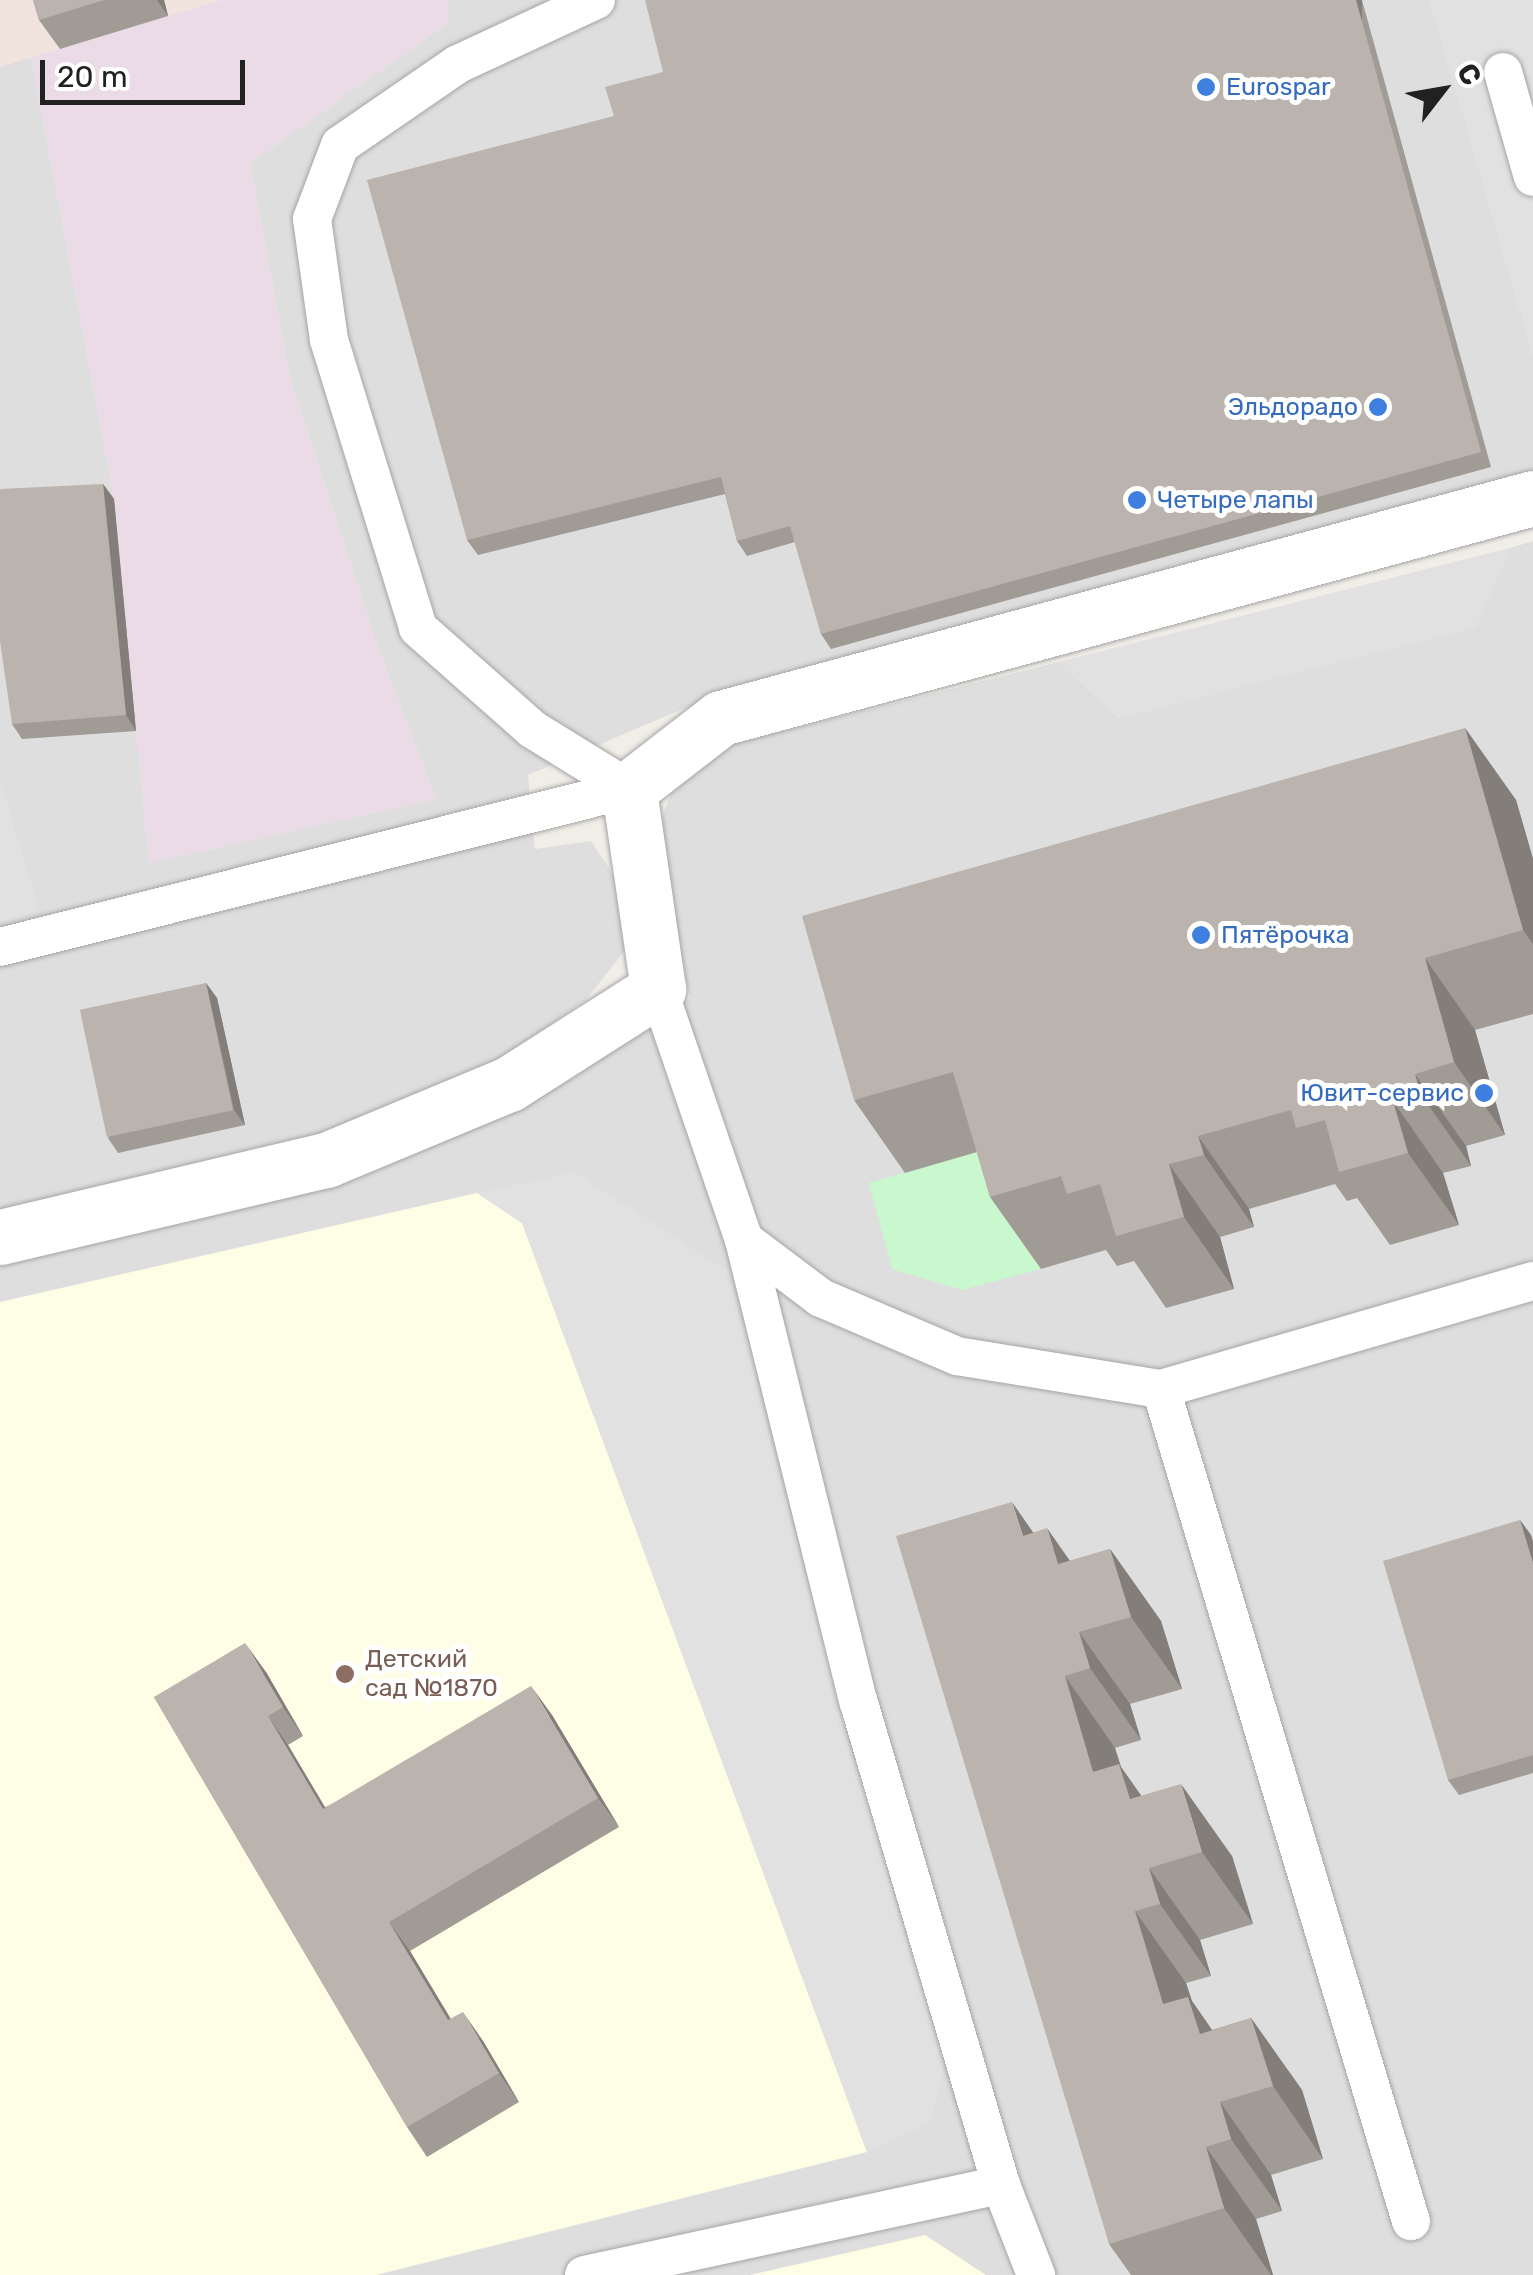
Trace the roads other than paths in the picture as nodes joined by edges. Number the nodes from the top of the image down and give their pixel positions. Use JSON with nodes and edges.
{"nodes":[{"id":1,"x":596,"y":0,"type":"edge"},
{"id":2,"x":1503,"y":72,"type":"dead end"},
{"id":3,"x":1533,"y":177,"type":"edge"},
{"id":4,"x":1533,"y":498,"type":"edge"},
{"id":5,"x":629,"y":789,"type":"junction"},
{"id":6,"x":0,"y":946,"type":"edge"},
{"id":7,"x":658,"y":989,"type":"junction"},
{"id":8,"x":0,"y":1237,"type":"edge"},
{"id":9,"x":744,"y":1240,"type":"junction"},
{"id":10,"x":1533,"y":1281,"type":"edge"},
{"id":11,"x":1161,"y":1389,"type":"junction"},
{"id":12,"x":1001,"y":2185,"type":"junction"},
{"id":13,"x":1411,"y":2221,"type":"dead end"},
{"id":14,"x":584,"y":2275,"type":"edge"},
{"id":15,"x":1036,"y":2275,"type":"edge"}],
"edges":[{"from":1,"to":5,"type":"lane"},
{"from":2,"to":3,"type":"lane"},
{"from":4,"to":5,"type":"street"},
{"from":5,"to":6,"type":"lane"},
{"from":5,"to":7,"type":"street"},
{"from":7,"to":8,"type":"street"},
{"from":7,"to":9,"type":"lane"},
{"from":9,"to":11,"type":"lane"},
{"from":9,"to":12,"type":"lane"},
{"from":10,"to":11,"type":"lane"},
{"from":11,"to":13,"type":"lane"},
{"from":12,"to":14,"type":"lane"},
{"from":12,"to":15,"type":"lane"}]}
